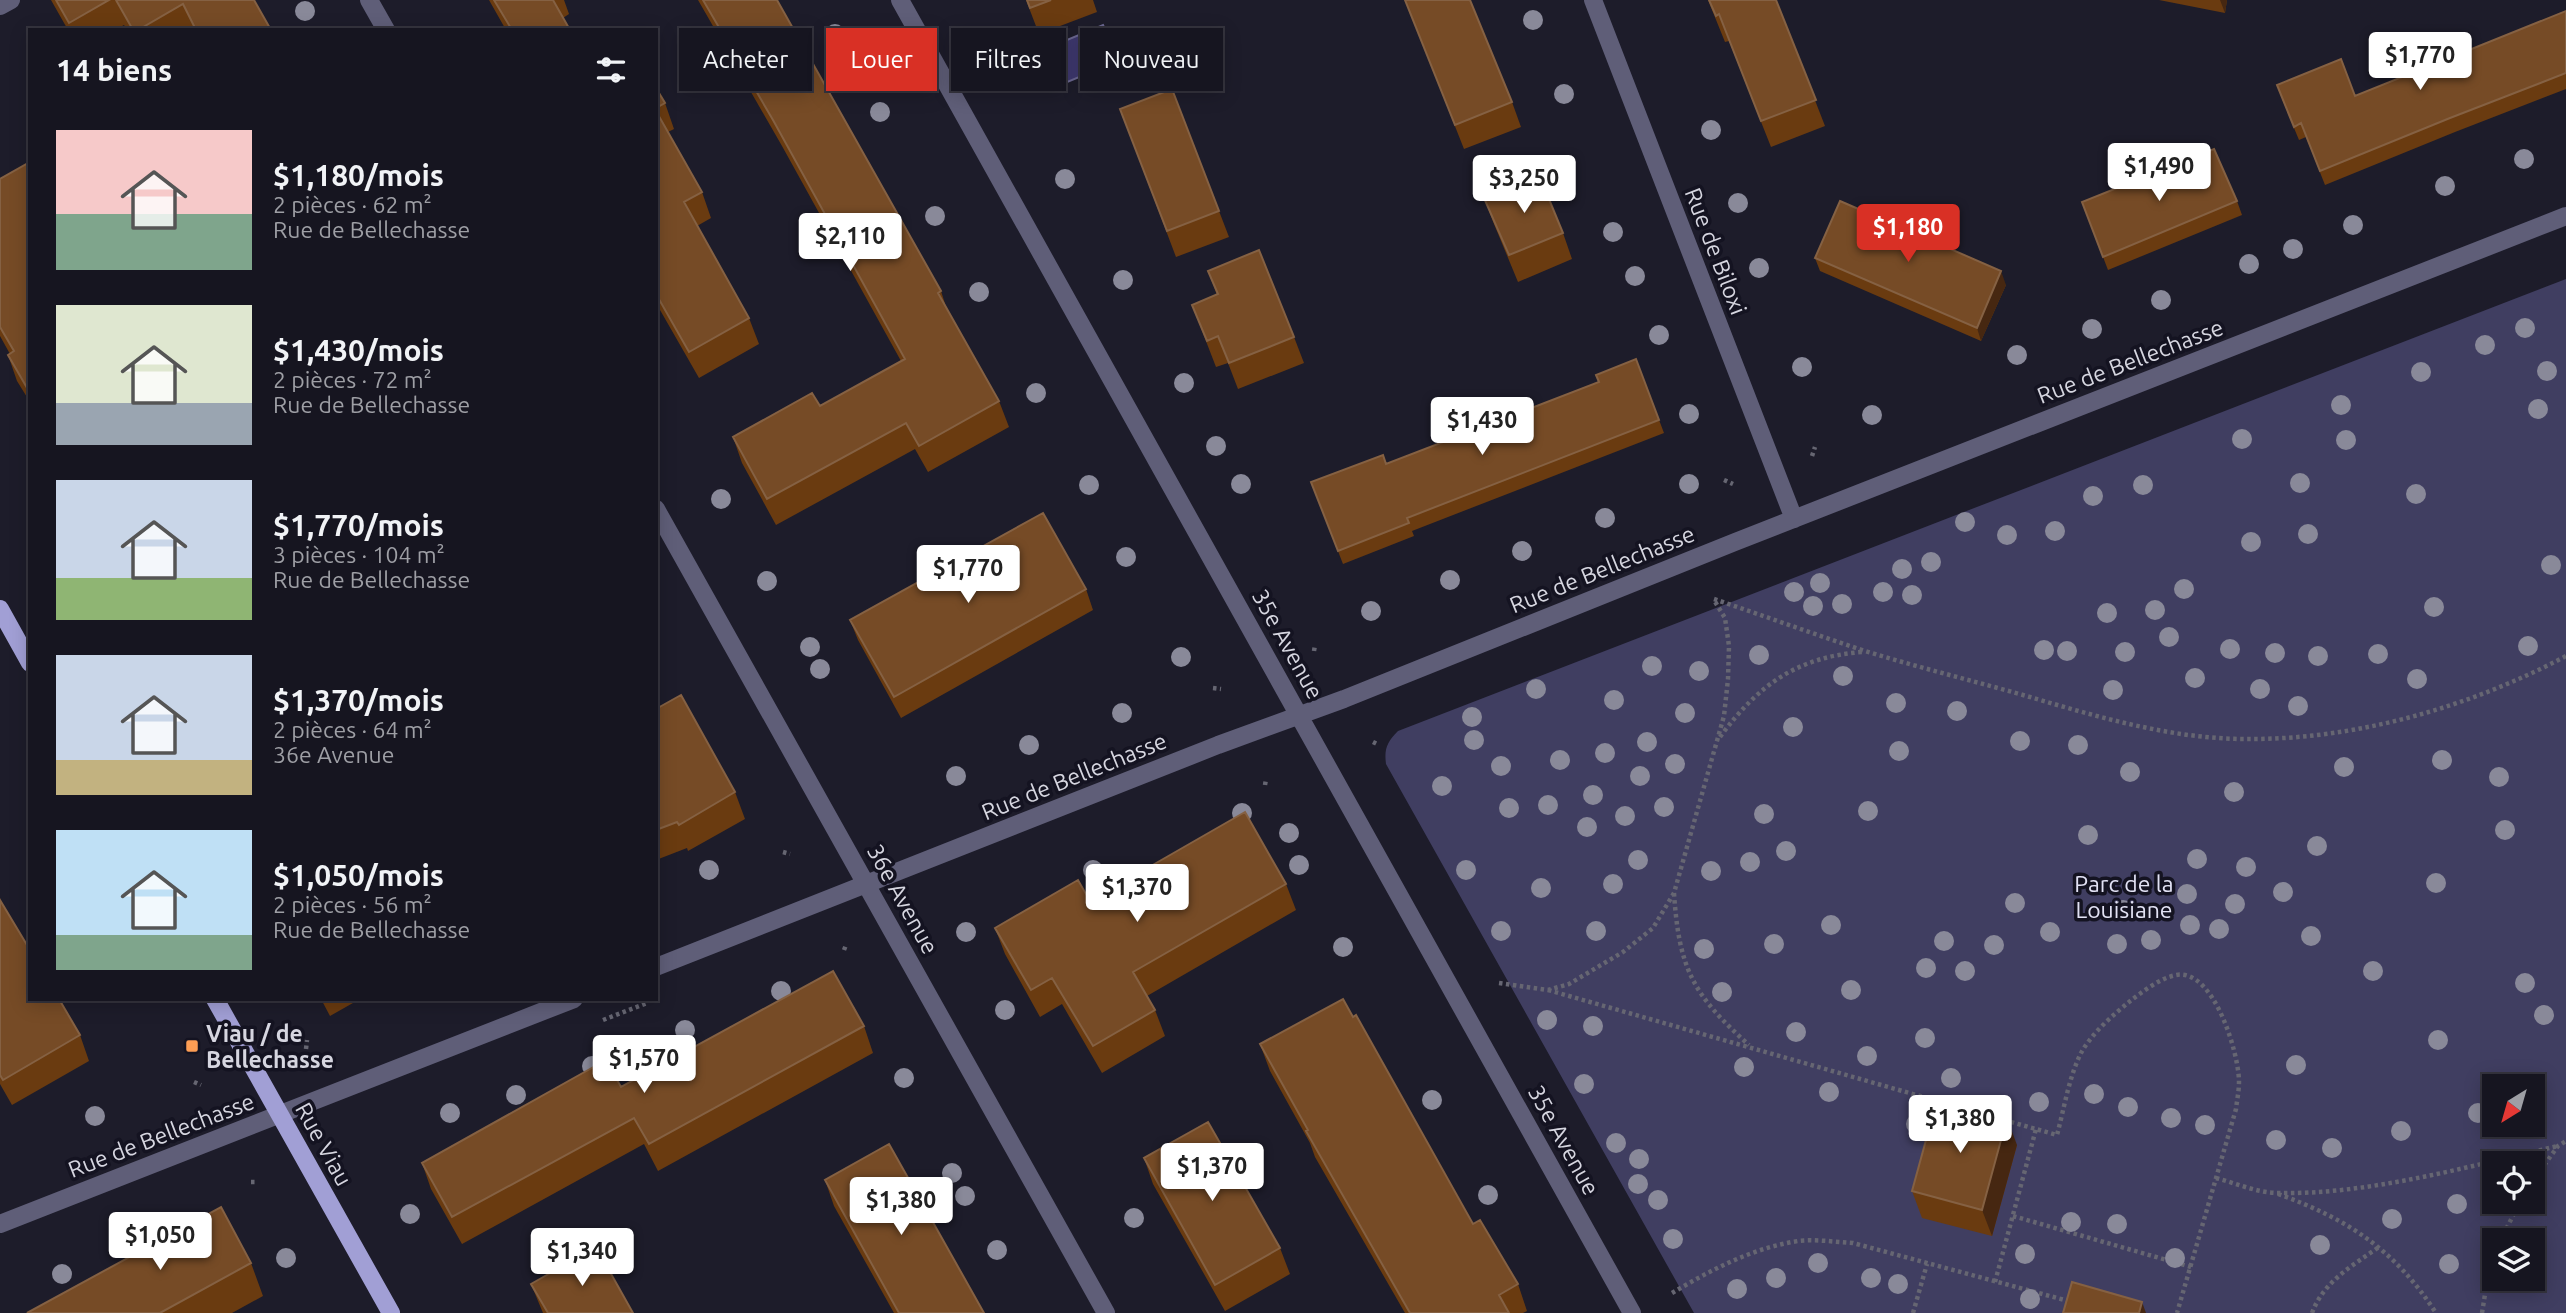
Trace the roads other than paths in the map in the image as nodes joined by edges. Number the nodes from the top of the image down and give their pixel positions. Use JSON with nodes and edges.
{"nodes":[{"id":1,"x":11,"y":0,"type":"edge"},
{"id":2,"x":369,"y":0,"type":"edge"},
{"id":3,"x":900,"y":0,"type":"edge"},
{"id":4,"x":1593,"y":0,"type":"edge"},
{"id":5,"x":0,"y":6,"type":"edge"},
{"id":6,"x":385,"y":28,"type":"edge"},
{"id":7,"x":2566,"y":216,"type":"edge"},
{"id":8,"x":658,"y":513,"type":"edge"},
{"id":9,"x":1794,"y":519,"type":"junction"},
{"id":10,"x":0,"y":610,"type":"edge"},
{"id":11,"x":28,"y":659,"type":"edge"},
{"id":12,"x":1299,"y":714,"type":"junction"},
{"id":13,"x":866,"y":884,"type":"junction"},
{"id":14,"x":658,"y":966,"type":"edge"},
{"id":15,"x":216,"y":1001,"type":"edge"},
{"id":16,"x":569,"y":1001,"type":"edge"},
{"id":17,"x":279,"y":1115,"type":"junction"},
{"id":18,"x":0,"y":1224,"type":"edge"},
{"id":19,"x":391,"y":1313,"type":"edge"},
{"id":20,"x":1105,"y":1313,"type":"edge"},
{"id":21,"x":1632,"y":1313,"type":"edge"}],
"edges":[{"from":1,"to":5,"type":"street"},
{"from":2,"to":6,"type":"street"},
{"from":3,"to":12,"type":"street","name":"35e Avenue"},
{"from":4,"to":9,"type":"street","name":"Rue de Biloxi"},
{"from":7,"to":9,"type":"street","name":"Rue de Bellechasse"},
{"from":8,"to":13,"type":"street","name":"36e Avenue"},
{"from":9,"to":12,"type":"street","name":"Rue de Bellechasse"},
{"from":10,"to":11,"type":"main road"},
{"from":12,"to":13,"type":"street","name":"Rue de Bellechasse"},
{"from":12,"to":21,"type":"street","name":"35e Avenue"},
{"from":13,"to":14,"type":"street","name":"Rue de Bellechasse"},
{"from":13,"to":20,"type":"street","name":"36e Avenue"},
{"from":15,"to":17,"type":"main road","name":"Rue Viau"},
{"from":16,"to":17,"type":"street","name":"Rue de Bellechasse"},
{"from":17,"to":18,"type":"street","name":"Rue de Bellechasse"},
{"from":17,"to":19,"type":"main road","name":"Rue Viau"}]}
